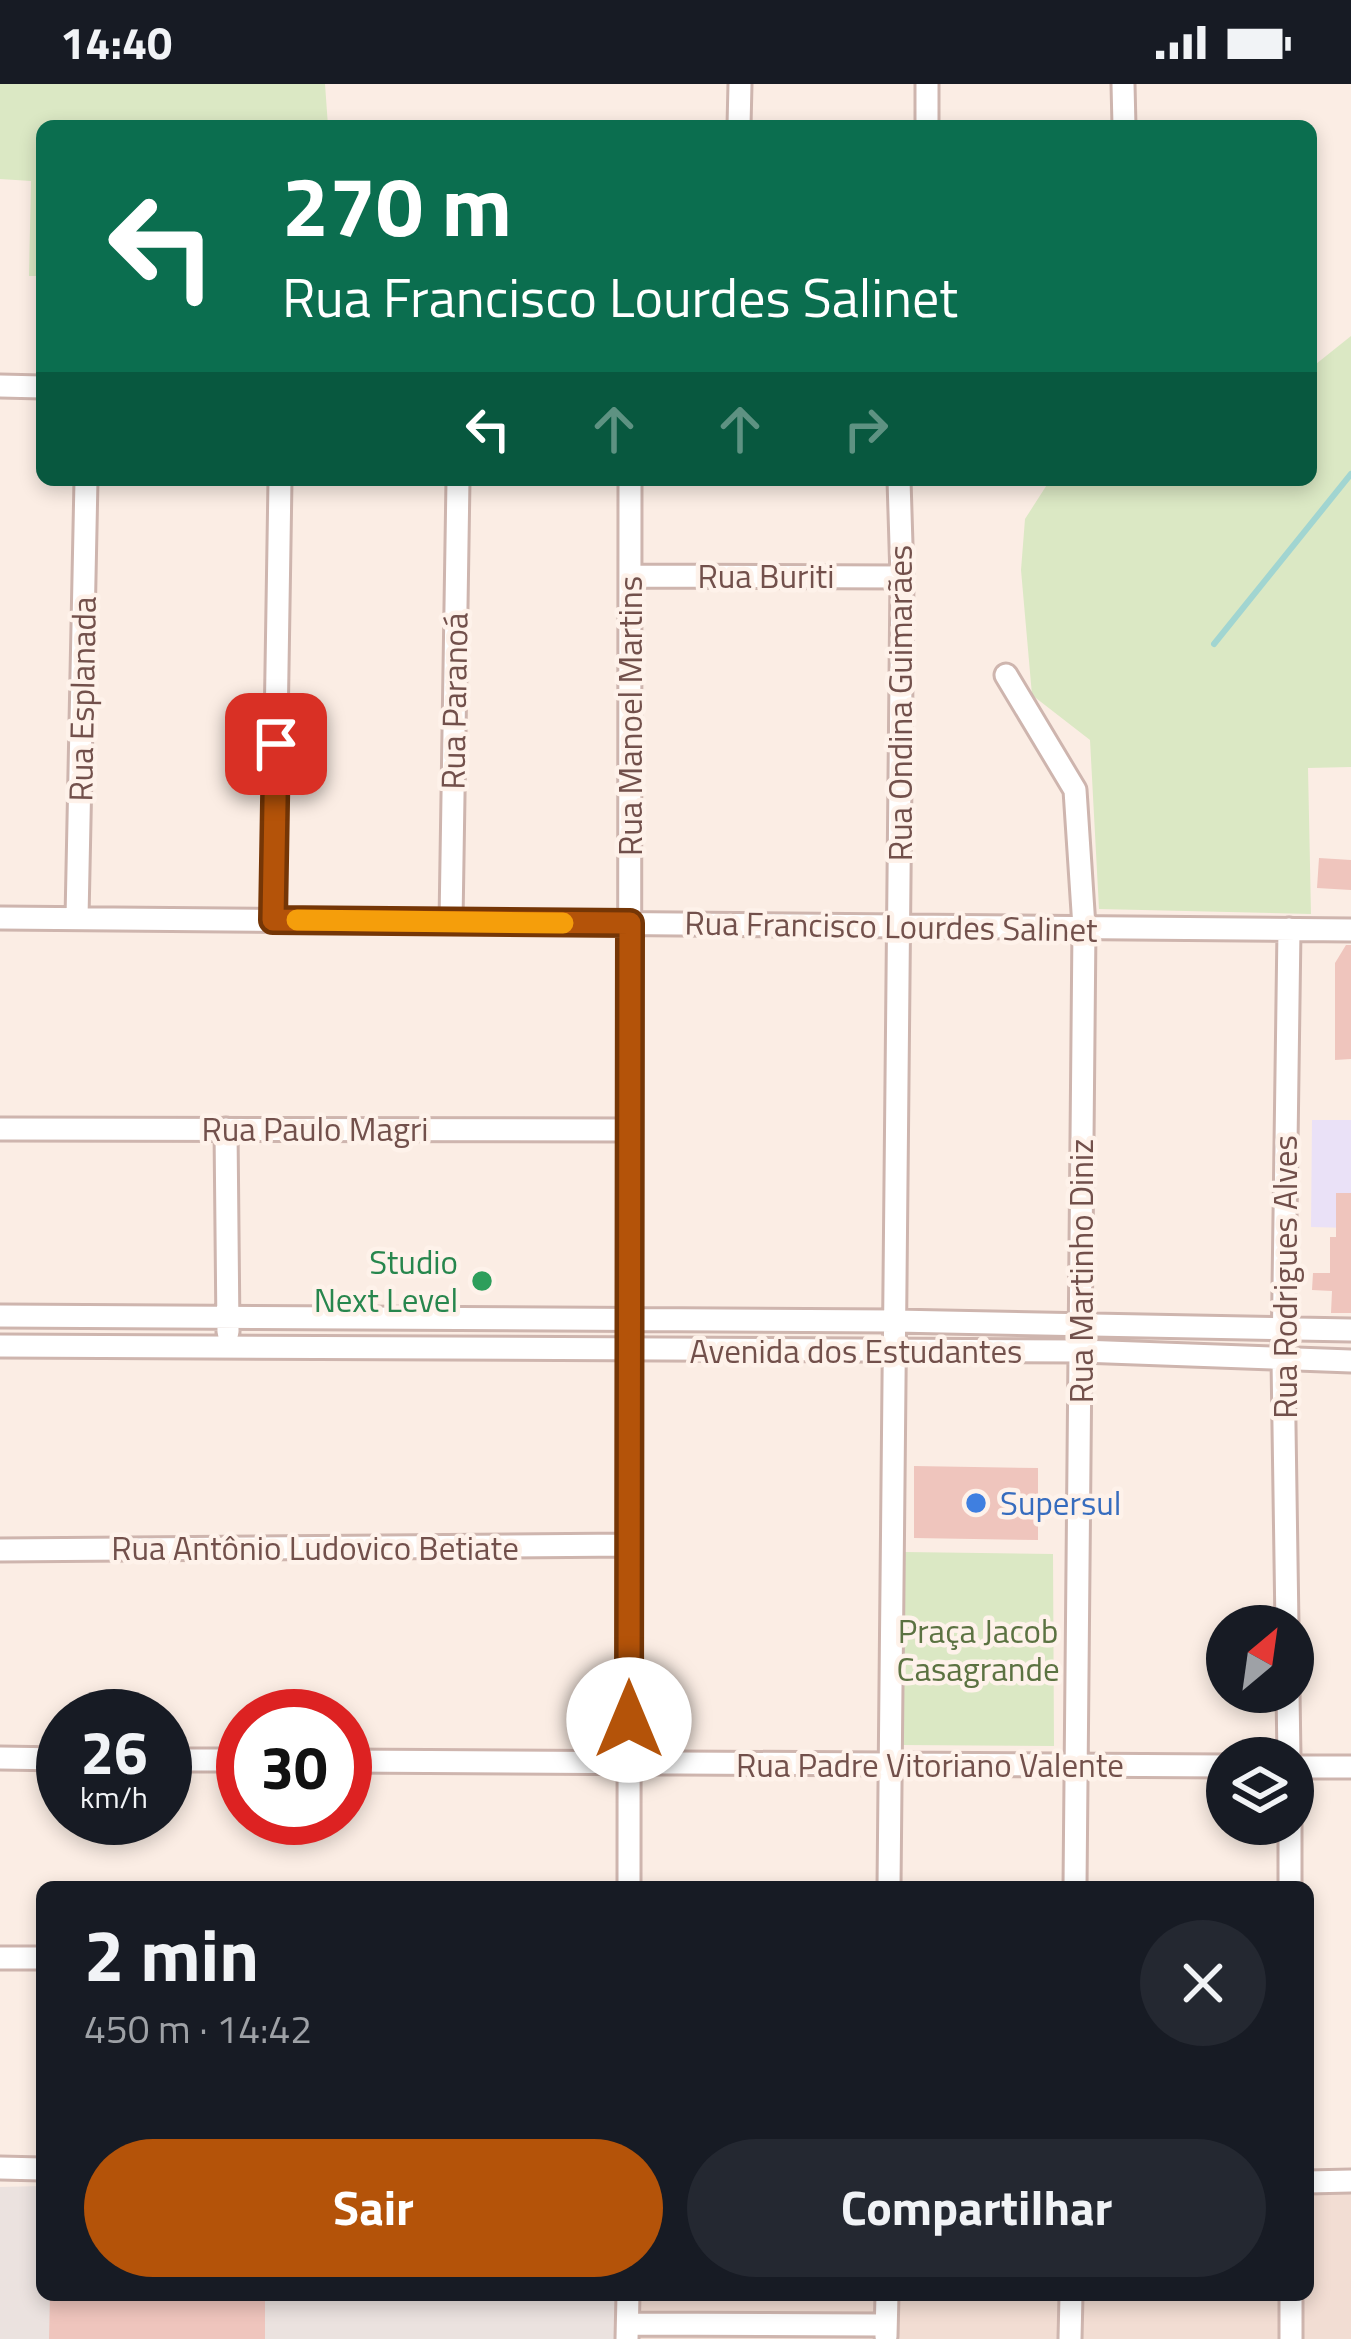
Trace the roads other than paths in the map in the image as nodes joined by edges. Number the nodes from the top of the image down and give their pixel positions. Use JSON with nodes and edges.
{"nodes":[{"id":1,"x":740,"y":84,"type":"edge"},
{"id":2,"x":927,"y":84,"type":"edge"},
{"id":3,"x":1123,"y":84,"type":"edge"},
{"id":4,"x":740,"y":120,"type":"edge"},
{"id":5,"x":927,"y":120,"type":"edge"},
{"id":6,"x":1124,"y":120,"type":"edge"},
{"id":7,"x":0,"y":386,"type":"edge"},
{"id":8,"x":36,"y":387,"type":"edge"},
{"id":9,"x":86,"y":486,"type":"edge"},
{"id":10,"x":280,"y":486,"type":"edge"},
{"id":11,"x":458,"y":486,"type":"edge"},
{"id":12,"x":630,"y":486,"type":"edge"},
{"id":13,"x":899,"y":486,"type":"edge"},
{"id":14,"x":630,"y":576,"type":"junction"},
{"id":15,"x":902,"y":577,"type":"junction"},
{"id":16,"x":1006,"y":675,"type":"dead end"},
{"id":17,"x":0,"y":918,"type":"edge"},
{"id":18,"x":77,"y":918,"type":"junction"},
{"id":19,"x":273,"y":920,"type":"junction"},
{"id":20,"x":451,"y":922,"type":"junction"},
{"id":21,"x":630,"y":923,"type":"junction"},
{"id":22,"x":898,"y":926,"type":"junction"},
{"id":23,"x":1084,"y":927,"type":"junction"},
{"id":24,"x":1288,"y":929,"type":"junction"},
{"id":25,"x":1351,"y":930,"type":"edge"},
{"id":26,"x":0,"y":1129,"type":"edge"},
{"id":27,"x":226,"y":1129,"type":"junction"},
{"id":28,"x":629,"y":1130,"type":"junction"},
{"id":29,"x":0,"y":1316,"type":"edge"},
{"id":30,"x":228,"y":1321,"type":"junction"},
{"id":31,"x":434,"y":1321,"type":"junction"},
{"id":32,"x":629,"y":1321,"type":"junction"},
{"id":33,"x":895,"y":1321,"type":"junction"},
{"id":34,"x":1081,"y":1325,"type":"junction"},
{"id":35,"x":1284,"y":1329,"type":"junction"},
{"id":36,"x":1351,"y":1330,"type":"edge"},
{"id":37,"x":0,"y":1346,"type":"edge"},
{"id":38,"x":228,"y":1348,"type":"junction"},
{"id":39,"x":434,"y":1349,"type":"junction"},
{"id":40,"x":629,"y":1350,"type":"junction"},
{"id":41,"x":895,"y":1351,"type":"junction"},
{"id":42,"x":1081,"y":1352,"type":"junction"},
{"id":43,"x":1283,"y":1360,"type":"junction"},
{"id":44,"x":1351,"y":1361,"type":"edge"},
{"id":45,"x":629,"y":1545,"type":"junction"},
{"id":46,"x":0,"y":1550,"type":"edge"},
{"id":47,"x":1287,"y":1605,"type":"edge"},
{"id":48,"x":0,"y":1758,"type":"edge"},
{"id":49,"x":36,"y":1759,"type":"edge"},
{"id":50,"x":372,"y":1761,"type":"edge"},
{"id":51,"x":630,"y":1763,"type":"junction"},
{"id":52,"x":889,"y":1764,"type":"junction"},
{"id":53,"x":1077,"y":1765,"type":"junction"},
{"id":54,"x":1206,"y":1766,"type":"edge"},
{"id":55,"x":1314,"y":1767,"type":"edge"},
{"id":56,"x":1351,"y":1767,"type":"edge"},
{"id":57,"x":1290,"y":1845,"type":"edge"},
{"id":58,"x":629,"y":1881,"type":"edge"},
{"id":59,"x":889,"y":1881,"type":"edge"},
{"id":60,"x":1075,"y":1881,"type":"edge"},
{"id":61,"x":1290,"y":1881,"type":"edge"},
{"id":62,"x":0,"y":1958,"type":"edge"},
{"id":63,"x":36,"y":1958,"type":"edge"},
{"id":64,"x":0,"y":2168,"type":"edge"},
{"id":65,"x":36,"y":2169,"type":"edge"},
{"id":66,"x":1351,"y":2181,"type":"edge"},
{"id":67,"x":1314,"y":2182,"type":"edge"},
{"id":68,"x":886,"y":2301,"type":"edge"},
{"id":69,"x":1071,"y":2301,"type":"edge"},
{"id":70,"x":1291,"y":2301,"type":"edge"},
{"id":71,"x":628,"y":2331,"type":"edge"},
{"id":72,"x":886,"y":2332,"type":"edge"},
{"id":73,"x":1070,"y":2339,"type":"edge"},
{"id":74,"x":1291,"y":2339,"type":"edge"}],
"edges":[{"from":1,"to":4,"type":"street"},
{"from":2,"to":5,"type":"street"},
{"from":3,"to":6,"type":"street"},
{"from":7,"to":8,"type":"street"},
{"from":9,"to":18,"type":"street","name":"Rua Esplanada"},
{"from":10,"to":19,"type":"street"},
{"from":11,"to":20,"type":"street","name":"Rua Paranoá"},
{"from":12,"to":14,"type":"street","name":"Rua Manoel Martins"},
{"from":13,"to":15,"type":"street","name":"Rua Ondina Guimarães"},
{"from":14,"to":15,"type":"street","name":"Rua Buriti"},
{"from":14,"to":21,"type":"street","name":"Rua Manoel Martins"},
{"from":15,"to":22,"type":"street","name":"Rua Ondina Guimarães"},
{"from":16,"to":23,"type":"street","name":"Rua Martinho Diniz"},
{"from":17,"to":18,"type":"street","name":"Rua Francisco Lourdes Salinet"},
{"from":18,"to":19,"type":"street","name":"Rua Francisco Lourdes Salinet"},
{"from":19,"to":20,"type":"street","name":"Rua Francisco Lourdes Salinet"},
{"from":20,"to":21,"type":"street","name":"Rua Francisco Lourdes Salinet"},
{"from":21,"to":22,"type":"street","name":"Rua Francisco Lourdes Salinet"},
{"from":21,"to":28,"type":"street","name":"Rua Manoel Martins"},
{"from":22,"to":23,"type":"street","name":"Rua Francisco Lourdes Salinet"},
{"from":22,"to":33,"type":"street","name":"Rua Ondina Guimarães"},
{"from":23,"to":24,"type":"street","name":"Rua Francisco Lourdes Salinet"},
{"from":23,"to":34,"type":"street","name":"Rua Martinho Diniz"},
{"from":24,"to":25,"type":"street","name":"Rua Francisco Lourdes Salinet"},
{"from":24,"to":35,"type":"street","name":"Rua Rodrigues Alves"},
{"from":26,"to":27,"type":"street","name":"Rua Paulo Magri"},
{"from":27,"to":28,"type":"street","name":"Rua Paulo Magri"},
{"from":27,"to":30,"type":"street"},
{"from":28,"to":32,"type":"street","name":"Rua Manoel Martins"},
{"from":29,"to":30,"type":"street","name":"Avenida dos Estudantes"},
{"from":30,"to":31,"type":"street","name":"Avenida dos Estudantes"},
{"from":30,"to":38,"type":"street"},
{"from":31,"to":32,"type":"street","name":"Avenida dos Estudantes"},
{"from":31,"to":39,"type":"street"},
{"from":32,"to":33,"type":"street","name":"Avenida dos Estudantes"},
{"from":32,"to":40,"type":"street","name":"Rua Manoel Martins"},
{"from":33,"to":34,"type":"street","name":"Avenida dos Estudantes"},
{"from":33,"to":41,"type":"street","name":"Rua Ondina Guimarães"},
{"from":34,"to":35,"type":"street","name":"Avenida dos Estudantes"},
{"from":34,"to":42,"type":"street","name":"Rua Martinho Diniz"},
{"from":35,"to":36,"type":"street","name":"Avenida dos Estudantes"},
{"from":35,"to":43,"type":"street","name":"Rua Rodrigues Alves"},
{"from":37,"to":38,"type":"street","name":"Avenida dos Estudantes"},
{"from":38,"to":39,"type":"street","name":"Avenida dos Estudantes"},
{"from":39,"to":40,"type":"street","name":"Avenida dos Estudantes"},
{"from":40,"to":41,"type":"street","name":"Avenida dos Estudantes"},
{"from":40,"to":45,"type":"street","name":"Rua Manoel Martins"},
{"from":41,"to":42,"type":"street","name":"Avenida dos Estudantes"},
{"from":41,"to":52,"type":"street","name":"Rua Ondina Guimarães"},
{"from":42,"to":43,"type":"street","name":"Avenida dos Estudantes"},
{"from":42,"to":53,"type":"street","name":"Rua Martinho Diniz"},
{"from":43,"to":44,"type":"street","name":"Avenida dos Estudantes"},
{"from":43,"to":47,"type":"street","name":"Rua Rodrigues Alves"},
{"from":45,"to":46,"type":"street","name":"Rua Antônio Ludovico Betiate"},
{"from":45,"to":51,"type":"street","name":"Rua Manoel Martins"},
{"from":48,"to":49,"type":"street"},
{"from":50,"to":51,"type":"street","name":"Rua Padre Vitoriano Valente"},
{"from":51,"to":52,"type":"street","name":"Rua Padre Vitoriano Valente"},
{"from":51,"to":58,"type":"street","name":"Rua Manoel Martins"},
{"from":52,"to":53,"type":"street","name":"Rua Padre Vitoriano Valente"},
{"from":52,"to":59,"type":"street","name":"Rua Ondina Guimarães"},
{"from":53,"to":54,"type":"street","name":"Rua Padre Vitoriano Valente"},
{"from":53,"to":60,"type":"street","name":"Rua Martinho Diniz"},
{"from":55,"to":56,"type":"street"},
{"from":57,"to":61,"type":"street"},
{"from":62,"to":63,"type":"street"},
{"from":64,"to":65,"type":"street"},
{"from":66,"to":67,"type":"street"},
{"from":68,"to":72,"type":"street"},
{"from":69,"to":73,"type":"street"},
{"from":70,"to":74,"type":"street"},
{"from":71,"to":72,"type":"street"}]}
